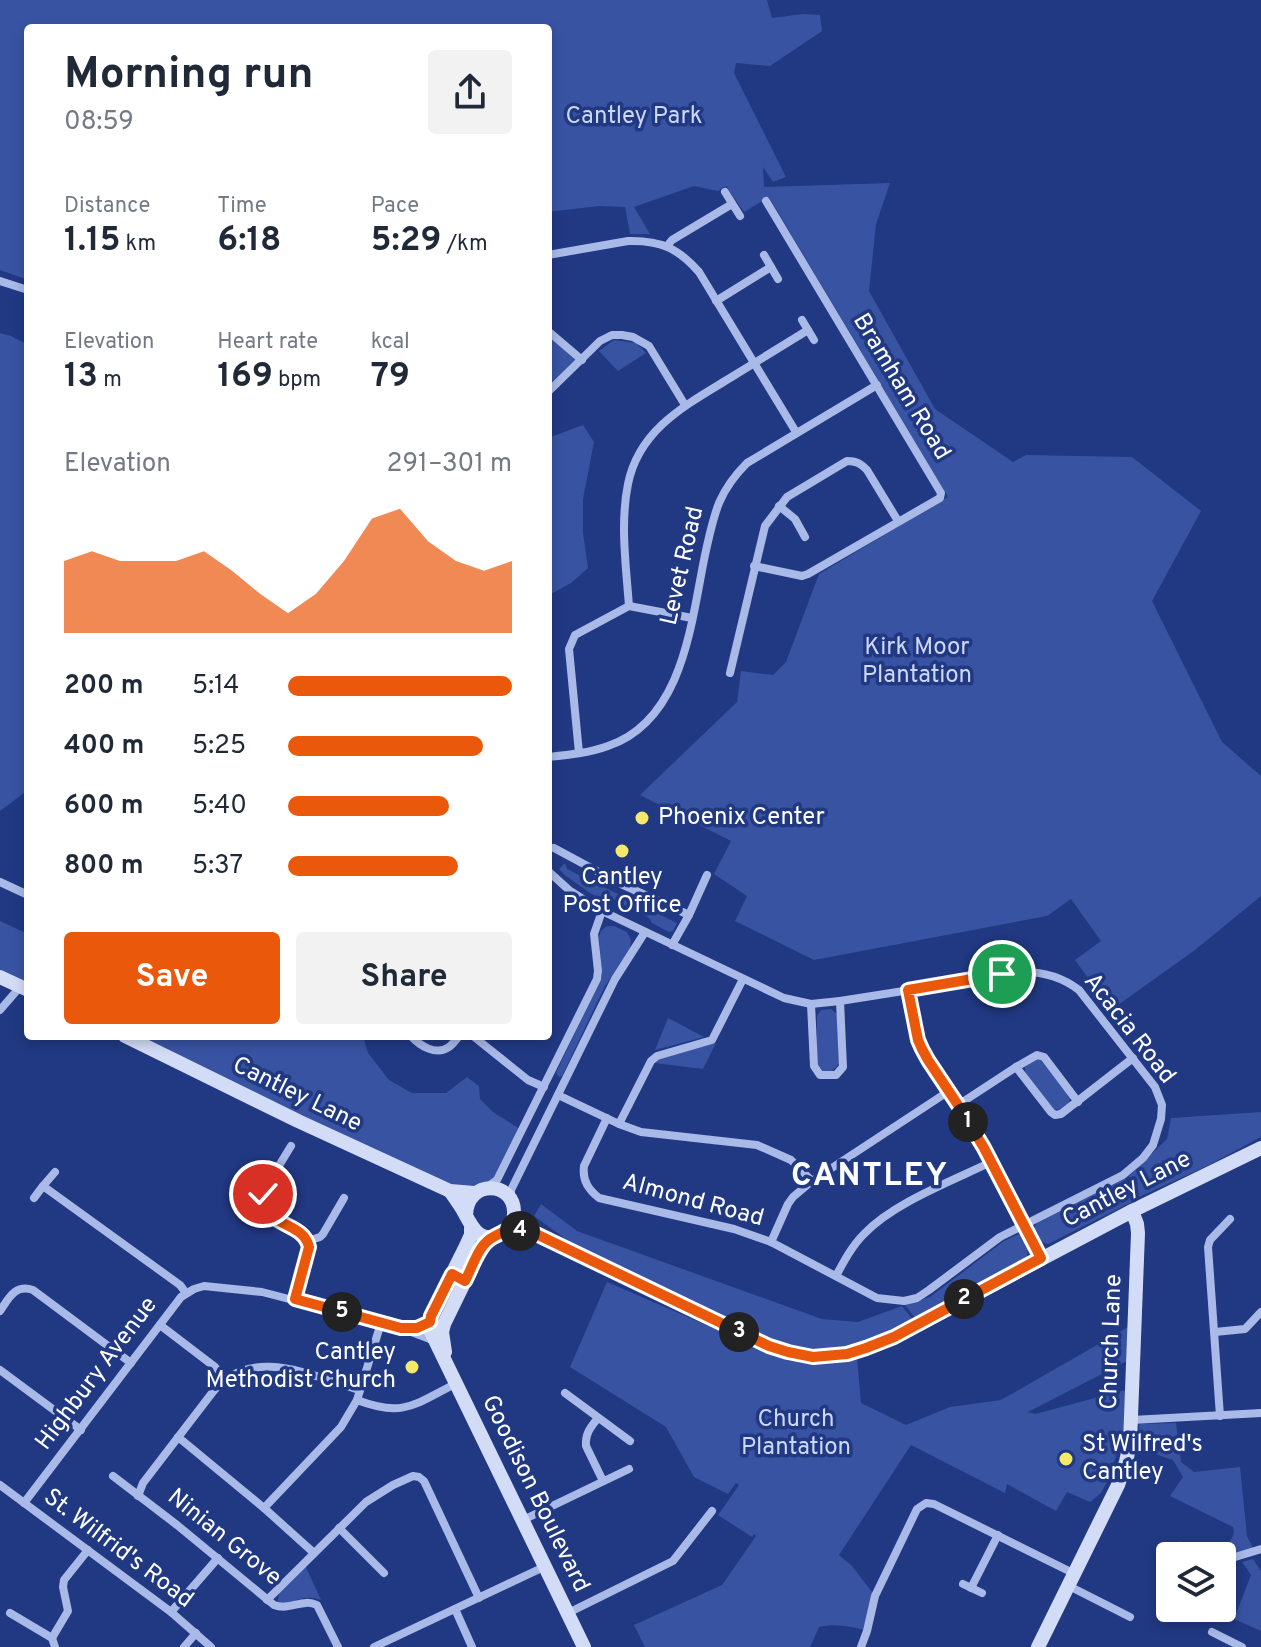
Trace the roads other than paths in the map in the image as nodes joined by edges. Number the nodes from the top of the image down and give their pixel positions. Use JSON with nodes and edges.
{"nodes":[{"id":1,"x":725,"y":192,"type":"dead end"},
{"id":2,"x":766,"y":201,"type":"dead end"},
{"id":3,"x":732,"y":204,"type":"junction"},
{"id":4,"x":740,"y":216,"type":"dead end"},
{"id":5,"x":667,"y":246,"type":"junction"},
{"id":6,"x":552,"y":254,"type":"edge"},
{"id":7,"x":764,"y":255,"type":"dead end"},
{"id":8,"x":771,"y":267,"type":"junction"},
{"id":9,"x":778,"y":279,"type":"dead end"},
{"id":10,"x":0,"y":281,"type":"edge"},
{"id":11,"x":24,"y":289,"type":"edge"},
{"id":12,"x":716,"y":301,"type":"junction"},
{"id":13,"x":802,"y":320,"type":"dead end"},
{"id":14,"x":808,"y":330,"type":"junction"},
{"id":15,"x":552,"y":334,"type":"edge"},
{"id":16,"x":814,"y":340,"type":"dead end"},
{"id":17,"x":582,"y":360,"type":"junction"},
{"id":18,"x":754,"y":363,"type":"junction"},
{"id":19,"x":877,"y":385,"type":"junction"},
{"id":20,"x":552,"y":388,"type":"edge"},
{"id":21,"x":685,"y":405,"type":"junction"},
{"id":22,"x":796,"y":432,"type":"junction"},
{"id":23,"x":779,"y":506,"type":"junction"},
{"id":24,"x":898,"y":521,"type":"junction"},
{"id":25,"x":805,"y":537,"type":"dead end"},
{"id":26,"x":754,"y":566,"type":"junction"},
{"id":27,"x":629,"y":606,"type":"junction"},
{"id":28,"x":692,"y":618,"type":"junction"},
{"id":29,"x":730,"y":673,"type":"dead end"},
{"id":30,"x":579,"y":753,"type":"junction"},
{"id":31,"x":552,"y":756,"type":"edge"},
{"id":32,"x":554,"y":848,"type":"dead end"},
{"id":33,"x":552,"y":875,"type":"edge"},
{"id":34,"x":707,"y":875,"type":"dead end"},
{"id":35,"x":0,"y":882,"type":"edge"},
{"id":36,"x":24,"y":893,"type":"edge"},
{"id":37,"x":602,"y":911,"type":"junction"},
{"id":38,"x":689,"y":915,"type":"junction"},
{"id":39,"x":645,"y":932,"type":"junction"},
{"id":40,"x":672,"y":945,"type":"junction"},
{"id":41,"x":0,"y":977,"type":"edge"},
{"id":42,"x":743,"y":979,"type":"junction"},
{"id":43,"x":24,"y":988,"type":"edge"},
{"id":44,"x":908,"y":990,"type":"junction"},
{"id":45,"x":840,"y":1001,"type":"junction"},
{"id":46,"x":811,"y":1004,"type":"junction"},
{"id":47,"x":0,"y":1010,"type":"edge"},
{"id":48,"x":133,"y":1040,"type":"edge"},
{"id":49,"x":416,"y":1040,"type":"edge"},
{"id":50,"x":455,"y":1040,"type":"edge"},
{"id":51,"x":478,"y":1040,"type":"edge"},
{"id":52,"x":1133,"y":1058,"type":"junction"},
{"id":53,"x":1016,"y":1067,"type":"junction"},
{"id":54,"x":549,"y":1077,"type":"junction"},
{"id":55,"x":563,"y":1083,"type":"junction"},
{"id":56,"x":544,"y":1087,"type":"junction"},
{"id":57,"x":949,"y":1091,"type":"junction"},
{"id":58,"x":558,"y":1095,"type":"junction"},
{"id":59,"x":538,"y":1099,"type":"junction"},
{"id":60,"x":1078,"y":1102,"type":"junction"},
{"id":61,"x":552,"y":1105,"type":"junction"},
{"id":62,"x":958,"y":1105,"type":"junction"},
{"id":63,"x":607,"y":1118,"type":"junction"},
{"id":64,"x":619,"y":1124,"type":"junction"},
{"id":65,"x":291,"y":1146,"type":"dead end"},
{"id":66,"x":1261,"y":1148,"type":"edge"},
{"id":67,"x":991,"y":1162,"type":"junction"},
{"id":68,"x":55,"y":1172,"type":"dead end"},
{"id":69,"x":812,"y":1181,"type":"junction"},
{"id":70,"x":43,"y":1186,"type":"junction"},
{"id":71,"x":450,"y":1191,"type":"junction"},
{"id":72,"x":480,"y":1191,"type":"junction"},
{"id":73,"x":34,"y":1198,"type":"dead end"},
{"id":74,"x":344,"y":1198,"type":"dead end"},
{"id":75,"x":513,"y":1206,"type":"junction"},
{"id":76,"x":1132,"y":1211,"type":"junction"},
{"id":77,"x":1230,"y":1219,"type":"dead end"},
{"id":78,"x":468,"y":1222,"type":"junction"},
{"id":79,"x":1023,"y":1226,"type":"junction"},
{"id":80,"x":508,"y":1229,"type":"junction"},
{"id":81,"x":532,"y":1232,"type":"junction"},
{"id":82,"x":493,"y":1237,"type":"junction"},
{"id":83,"x":308,"y":1241,"type":"junction"},
{"id":84,"x":771,"y":1242,"type":"junction"},
{"id":85,"x":1041,"y":1258,"type":"junction"},
{"id":86,"x":836,"y":1276,"type":"junction"},
{"id":87,"x":459,"y":1278,"type":"junction"},
{"id":88,"x":186,"y":1293,"type":"junction"},
{"id":89,"x":295,"y":1299,"type":"junction"},
{"id":90,"x":0,"y":1311,"type":"edge"},
{"id":91,"x":1261,"y":1312,"type":"edge"},
{"id":92,"x":430,"y":1322,"type":"junction"},
{"id":93,"x":381,"y":1323,"type":"junction"},
{"id":94,"x":160,"y":1325,"type":"junction"},
{"id":95,"x":401,"y":1328,"type":"junction"},
{"id":96,"x":1215,"y":1332,"type":"junction"},
{"id":97,"x":435,"y":1342,"type":"junction"},
{"id":98,"x":446,"y":1360,"type":"junction"},
{"id":99,"x":131,"y":1363,"type":"junction"},
{"id":100,"x":0,"y":1370,"type":"edge"},
{"id":101,"x":225,"y":1379,"type":"junction"},
{"id":102,"x":457,"y":1383,"type":"junction"},
{"id":103,"x":360,"y":1390,"type":"junction"},
{"id":104,"x":565,"y":1393,"type":"dead end"},
{"id":105,"x":357,"y":1400,"type":"junction"},
{"id":106,"x":1261,"y":1413,"type":"edge"},
{"id":107,"x":1220,"y":1416,"type":"junction"},
{"id":108,"x":598,"y":1418,"type":"junction"},
{"id":109,"x":1132,"y":1420,"type":"junction"},
{"id":110,"x":81,"y":1430,"type":"junction"},
{"id":111,"x":178,"y":1437,"type":"junction"},
{"id":112,"x":630,"y":1441,"type":"dead end"},
{"id":113,"x":629,"y":1469,"type":"dead end"},
{"id":114,"x":113,"y":1476,"type":"dead end"},
{"id":115,"x":603,"y":1481,"type":"junction"},
{"id":116,"x":0,"y":1485,"type":"edge"},
{"id":117,"x":138,"y":1496,"type":"junction"},
{"id":118,"x":24,"y":1503,"type":"junction"},
{"id":119,"x":264,"y":1508,"type":"junction"},
{"id":120,"x":712,"y":1511,"type":"dead end"},
{"id":121,"x":523,"y":1520,"type":"junction"},
{"id":122,"x":339,"y":1528,"type":"junction"},
{"id":123,"x":998,"y":1535,"type":"junction"},
{"id":124,"x":1261,"y":1549,"type":"edge"},
{"id":125,"x":88,"y":1550,"type":"junction"},
{"id":126,"x":314,"y":1553,"type":"junction"},
{"id":127,"x":1236,"y":1557,"type":"edge"},
{"id":128,"x":218,"y":1558,"type":"junction"},
{"id":129,"x":546,"y":1566,"type":"junction"},
{"id":130,"x":384,"y":1573,"type":"dead end"},
{"id":131,"x":1072,"y":1580,"type":"junction"},
{"id":132,"x":982,"y":1593,"type":"dead end"},
{"id":133,"x":479,"y":1598,"type":"junction"},
{"id":134,"x":267,"y":1600,"type":"junction"},
{"id":135,"x":455,"y":1609,"type":"junction"},
{"id":136,"x":171,"y":1612,"type":"junction"},
{"id":137,"x":10,"y":1613,"type":"dead end"},
{"id":138,"x":568,"y":1613,"type":"junction"},
{"id":139,"x":1130,"y":1617,"type":"dead end"},
{"id":140,"x":1212,"y":1632,"type":"dead end"},
{"id":141,"x":196,"y":1633,"type":"junction"},
{"id":142,"x":54,"y":1642,"type":"edge"},
{"id":143,"x":184,"y":1647,"type":"edge"},
{"id":144,"x":211,"y":1647,"type":"edge"},
{"id":145,"x":338,"y":1647,"type":"edge"},
{"id":146,"x":374,"y":1647,"type":"edge"},
{"id":147,"x":472,"y":1647,"type":"edge"},
{"id":148,"x":584,"y":1647,"type":"edge"},
{"id":149,"x":861,"y":1647,"type":"edge"},
{"id":150,"x":1038,"y":1647,"type":"edge"},
{"id":151,"x":1242,"y":1647,"type":"edge"}],
"edges":[{"from":1,"to":3,"type":"street"},
{"from":2,"to":19,"type":"street","name":"Bramham Road"},
{"from":3,"to":4,"type":"street"},
{"from":3,"to":5,"type":"street"},
{"from":5,"to":6,"type":"street"},
{"from":5,"to":12,"type":"street"},
{"from":7,"to":8,"type":"street"},
{"from":8,"to":9,"type":"street"},
{"from":8,"to":12,"type":"street"},
{"from":10,"to":11,"type":"street"},
{"from":12,"to":18,"type":"street"},
{"from":13,"to":14,"type":"street"},
{"from":14,"to":16,"type":"street"},
{"from":14,"to":18,"type":"street"},
{"from":15,"to":17,"type":"street"},
{"from":17,"to":20,"type":"street"},
{"from":17,"to":21,"type":"street"},
{"from":18,"to":21,"type":"street"},
{"from":18,"to":22,"type":"street"},
{"from":19,"to":22,"type":"street","name":"Levet Road"},
{"from":19,"to":24,"type":"street","name":"Bramham Road"},
{"from":21,"to":27,"type":"street"},
{"from":22,"to":28,"type":"street","name":"Levet Road"},
{"from":23,"to":24,"type":"street"},
{"from":23,"to":25,"type":"street"},
{"from":23,"to":26,"type":"street"},
{"from":24,"to":26,"type":"street","name":"Bramham Road"},
{"from":26,"to":29,"type":"street"},
{"from":27,"to":28,"type":"street"},
{"from":27,"to":30,"type":"street"},
{"from":28,"to":30,"type":"street","name":"Levet Road"},
{"from":30,"to":31,"type":"street","name":"Levet Road"},
{"from":32,"to":38,"type":"street"},
{"from":33,"to":37,"type":"street","name":"Acacia Road"},
{"from":34,"to":38,"type":"street"},
{"from":35,"to":36,"type":"street"},
{"from":37,"to":39,"type":"street","name":"Acacia Road"},
{"from":37,"to":54,"type":"street"},
{"from":38,"to":40,"type":"street"},
{"from":39,"to":40,"type":"street","name":"Acacia Road"},
{"from":39,"to":55,"type":"street"},
{"from":40,"to":42,"type":"street","name":"Acacia Road"},
{"from":41,"to":43,"type":"main road"},
{"from":42,"to":46,"type":"street","name":"Acacia Road"},
{"from":42,"to":64,"type":"street"},
{"from":43,"to":47,"type":"street"},
{"from":44,"to":45,"type":"street","name":"Acacia Road"},
{"from":44,"to":52,"type":"street","name":"Acacia Road"},
{"from":44,"to":57,"type":"street"},
{"from":45,"to":46,"type":"street","name":"Acacia Road"},
{"from":45,"to":46,"type":"street"},
{"from":48,"to":71,"type":"main road","name":"Cantley Lane"},
{"from":49,"to":50,"type":"street"},
{"from":51,"to":56,"type":"street"},
{"from":52,"to":60,"type":"street"},
{"from":52,"to":79,"type":"street","name":"Acacia Road"},
{"from":53,"to":60,"type":"street"},
{"from":53,"to":60,"type":"street"},
{"from":53,"to":62,"type":"street"},
{"from":54,"to":55,"type":"street"},
{"from":54,"to":56,"type":"street"},
{"from":55,"to":58,"type":"street"},
{"from":56,"to":59,"type":"street"},
{"from":57,"to":62,"type":"street"},
{"from":57,"to":69,"type":"street"},
{"from":58,"to":61,"type":"street"},
{"from":58,"to":63,"type":"street"},
{"from":59,"to":61,"type":"street"},
{"from":59,"to":72,"type":"street"},
{"from":61,"to":75,"type":"street"},
{"from":62,"to":67,"type":"street"},
{"from":63,"to":64,"type":"street"},
{"from":63,"to":84,"type":"street","name":"Almond Road"},
{"from":64,"to":69,"type":"street"},
{"from":65,"to":83,"type":"street"},
{"from":66,"to":76,"type":"main road","name":"Cantley Lane"},
{"from":67,"to":79,"type":"street"},
{"from":67,"to":86,"type":"street"},
{"from":68,"to":70,"type":"street"},
{"from":69,"to":84,"type":"street"},
{"from":70,"to":73,"type":"street"},
{"from":70,"to":88,"type":"street"},
{"from":71,"to":72,"type":"main road","name":"Cantley Lane"},
{"from":71,"to":78,"type":"main road"},
{"from":72,"to":75,"type":"main road"},
{"from":72,"to":78,"type":"main road"},
{"from":74,"to":83,"type":"street"},
{"from":75,"to":80,"type":"main road"},
{"from":75,"to":81,"type":"main road","name":"Cantley Lane"},
{"from":76,"to":85,"type":"main road","name":"Cantley Lane"},
{"from":76,"to":109,"type":"main road","name":"Church Lane"},
{"from":77,"to":96,"type":"street"},
{"from":78,"to":82,"type":"main road"},
{"from":78,"to":87,"type":"main road","name":"Goodison Boulevard"},
{"from":79,"to":85,"type":"street"},
{"from":79,"to":86,"type":"street","name":"Almond Road"},
{"from":80,"to":81,"type":"main road","name":"Cantley Lane"},
{"from":80,"to":82,"type":"main road"},
{"from":81,"to":85,"type":"main road","name":"Cantley Lane"},
{"from":82,"to":87,"type":"main road","name":"Goodison Boulevard"},
{"from":83,"to":89,"type":"street"},
{"from":84,"to":86,"type":"street","name":"Almond Road"},
{"from":87,"to":92,"type":"main road","name":"Goodison Boulevard"},
{"from":87,"to":98,"type":"main road","name":"Goodison Boulevard"},
{"from":88,"to":89,"type":"street","name":"Highbury Avenue"},
{"from":88,"to":94,"type":"street","name":"Highbury Avenue"},
{"from":89,"to":93,"type":"street","name":"Highbury Avenue"},
{"from":90,"to":99,"type":"street"},
{"from":91,"to":96,"type":"street"},
{"from":92,"to":95,"type":"street"},
{"from":92,"to":97,"type":"main road","name":"Goodison Boulevard"},
{"from":93,"to":95,"type":"street","name":"Highbury Avenue"},
{"from":93,"to":103,"type":"street"},
{"from":94,"to":99,"type":"street","name":"Highbury Avenue"},
{"from":94,"to":101,"type":"street"},
{"from":95,"to":97,"type":"street","name":"Highbury Avenue"},
{"from":96,"to":107,"type":"street"},
{"from":97,"to":98,"type":"main road","name":"Goodison Boulevard"},
{"from":98,"to":102,"type":"main road","name":"Goodison Boulevard"},
{"from":99,"to":110,"type":"street","name":"Highbury Avenue"},
{"from":100,"to":110,"type":"street"},
{"from":101,"to":103,"type":"street"},
{"from":101,"to":111,"type":"street"},
{"from":102,"to":105,"type":"street"},
{"from":102,"to":121,"type":"main road","name":"Goodison Boulevard"},
{"from":103,"to":105,"type":"street"},
{"from":104,"to":108,"type":"street"},
{"from":105,"to":119,"type":"street"},
{"from":106,"to":107,"type":"street"},
{"from":107,"to":109,"type":"street"},
{"from":108,"to":112,"type":"street"},
{"from":108,"to":115,"type":"street"},
{"from":109,"to":131,"type":"main road","name":"Church Lane"},
{"from":110,"to":118,"type":"street","name":"Highbury Avenue"},
{"from":111,"to":117,"type":"street"},
{"from":111,"to":119,"type":"street"},
{"from":113,"to":115,"type":"street"},
{"from":114,"to":117,"type":"street","name":"Ninian Grove"},
{"from":115,"to":121,"type":"street"},
{"from":116,"to":118,"type":"street","name":"St. Wilfrid's Road"},
{"from":117,"to":128,"type":"street","name":"Ninian Grove"},
{"from":118,"to":125,"type":"street","name":"St. Wilfrid's Road"},
{"from":119,"to":126,"type":"street"},
{"from":120,"to":138,"type":"street"},
{"from":121,"to":129,"type":"main road","name":"Goodison Boulevard"},
{"from":122,"to":126,"type":"street"},
{"from":122,"to":130,"type":"street"},
{"from":122,"to":133,"type":"street"},
{"from":123,"to":131,"type":"street"},
{"from":123,"to":132,"type":"street"},
{"from":123,"to":149,"type":"street"},
{"from":124,"to":127,"type":"street"},
{"from":125,"to":136,"type":"street","name":"St. Wilfrid's Road"},
{"from":125,"to":142,"type":"street"},
{"from":126,"to":134,"type":"street"},
{"from":128,"to":134,"type":"street","name":"Ninian Grove"},
{"from":128,"to":136,"type":"street"},
{"from":129,"to":133,"type":"street"},
{"from":129,"to":138,"type":"main road","name":"Goodison Boulevard"},
{"from":131,"to":139,"type":"street"},
{"from":131,"to":150,"type":"main road","name":"Church Lane"},
{"from":133,"to":135,"type":"street"},
{"from":134,"to":145,"type":"street","name":"Ninian Grove"},
{"from":135,"to":146,"type":"street"},
{"from":135,"to":147,"type":"street"},
{"from":136,"to":141,"type":"street","name":"St. Wilfrid's Road"},
{"from":137,"to":142,"type":"street"},
{"from":138,"to":148,"type":"main road","name":"Goodison Boulevard"},
{"from":140,"to":151,"type":"street"},
{"from":141,"to":143,"type":"street"},
{"from":141,"to":144,"type":"street","name":"St. Wilfrid's Road"}]}
